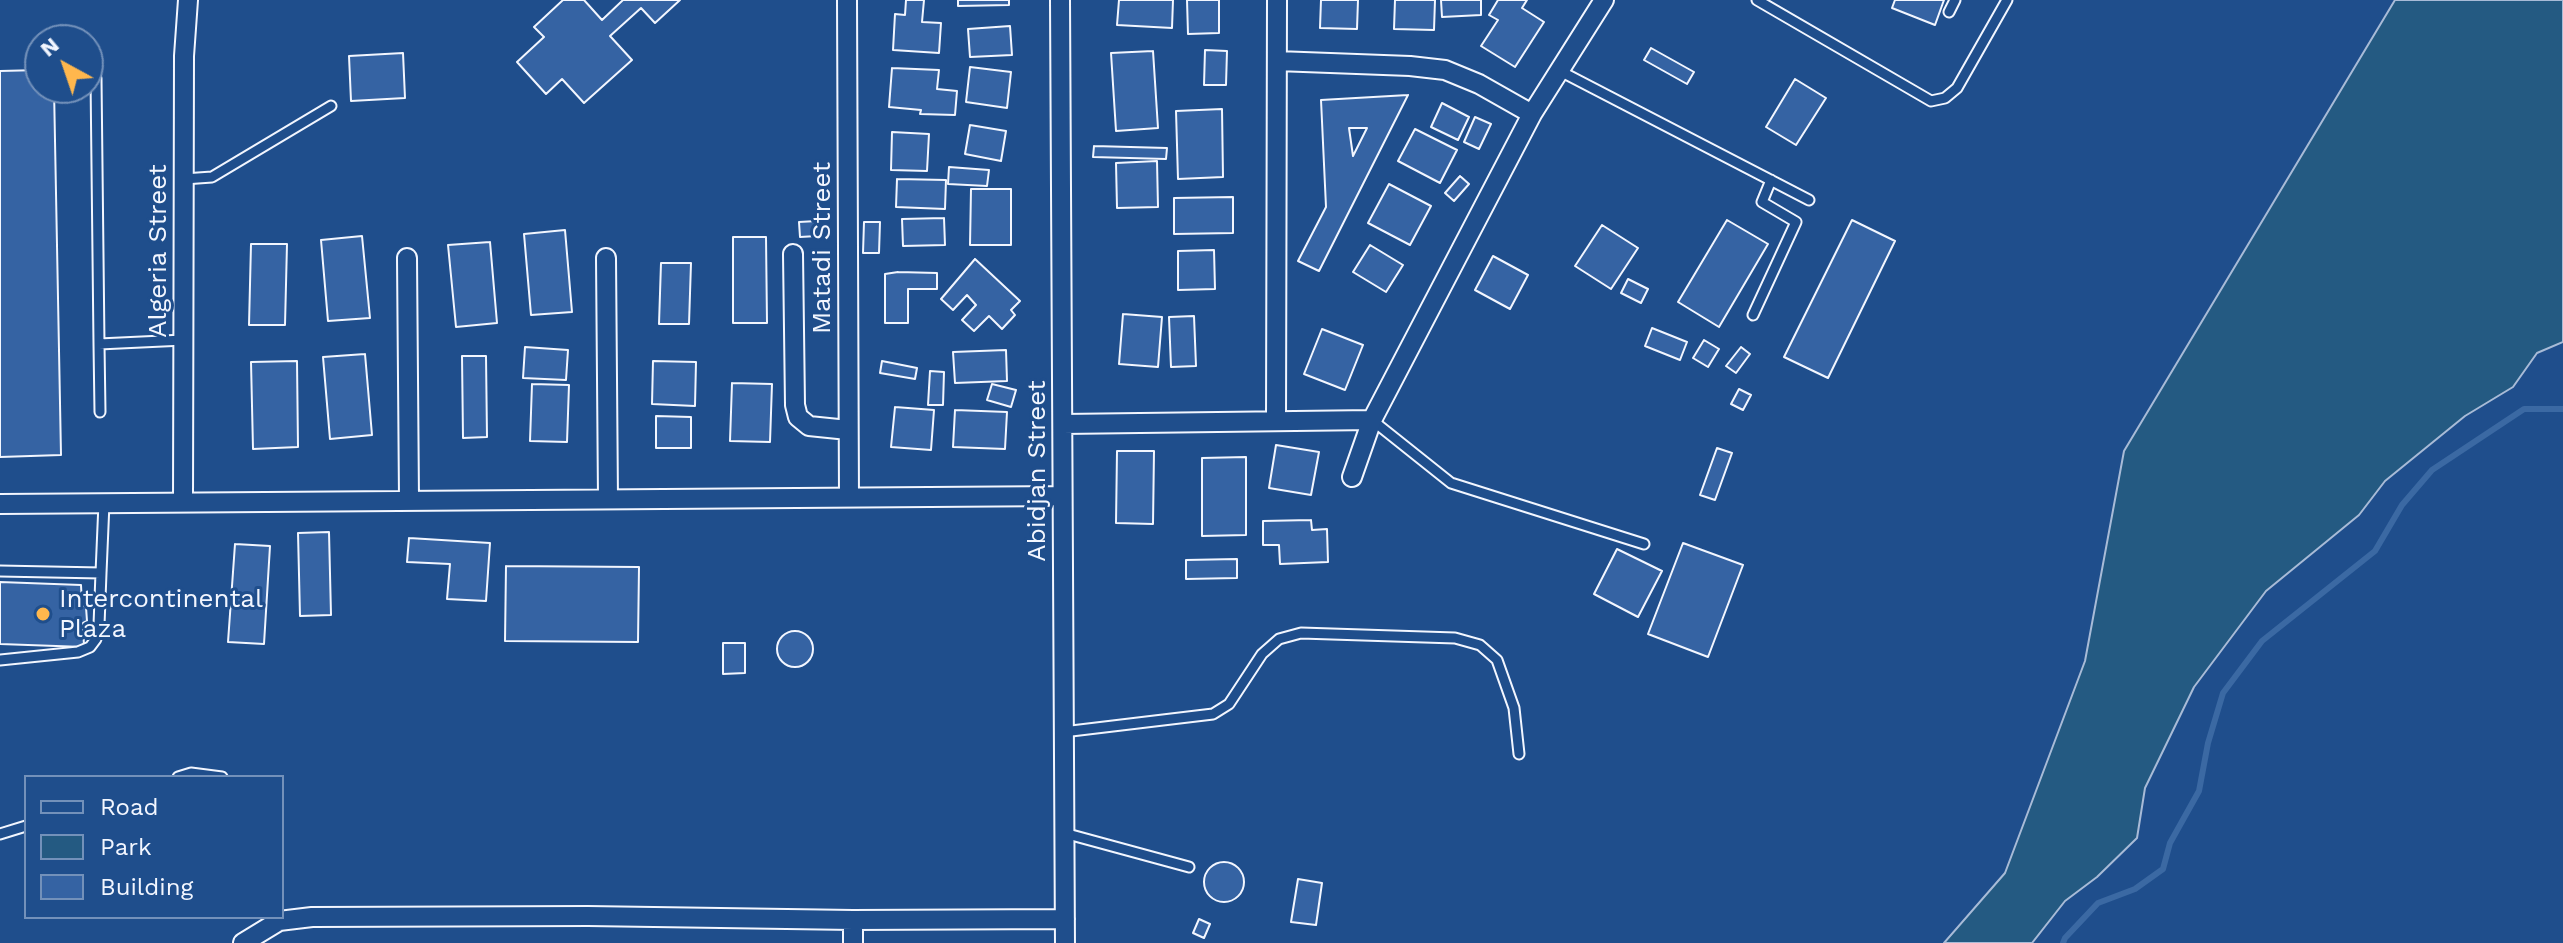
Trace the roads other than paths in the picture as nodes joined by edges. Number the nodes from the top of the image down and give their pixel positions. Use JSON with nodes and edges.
{"nodes":[{"id":1,"x":188,"y":0,"type":"edge"},
{"id":2,"x":847,"y":0,"type":"edge"},
{"id":3,"x":1060,"y":0,"type":"edge"},
{"id":4,"x":1277,"y":0,"type":"edge"},
{"id":5,"x":1604,"y":0,"type":"edge"},
{"id":6,"x":1757,"y":0,"type":"edge"},
{"id":7,"x":1955,"y":0,"type":"edge"},
{"id":8,"x":2007,"y":0,"type":"edge"},
{"id":9,"x":1949,"y":12,"type":"dead end"},
{"id":10,"x":1277,"y":61,"type":"junction"},
{"id":11,"x":1560,"y":71,"type":"junction"},
{"id":12,"x":96,"y":104,"type":"edge"},
{"id":13,"x":331,"y":106,"type":"dead end"},
{"id":14,"x":1532,"y":114,"type":"junction"},
{"id":15,"x":184,"y":179,"type":"junction"},
{"id":16,"x":1771,"y":180,"type":"junction"},
{"id":17,"x":1809,"y":200,"type":"dead end"},
{"id":18,"x":793,"y":254,"type":"dead end"},
{"id":19,"x":407,"y":258,"type":"dead end"},
{"id":20,"x":606,"y":258,"type":"dead end"},
{"id":21,"x":1753,"y":315,"type":"dead end"},
{"id":22,"x":184,"y":340,"type":"junction"},
{"id":23,"x":99,"y":344,"type":"junction"},
{"id":24,"x":100,"y":412,"type":"dead end"},
{"id":25,"x":1372,"y":420,"type":"junction"},
{"id":26,"x":1276,"y":421,"type":"junction"},
{"id":27,"x":1063,"y":424,"type":"junction"},
{"id":28,"x":848,"y":430,"type":"junction"},
{"id":29,"x":1352,"y":477,"type":"dead end"},
{"id":30,"x":1062,"y":496,"type":"junction"},
{"id":31,"x":849,"y":497,"type":"junction"},
{"id":32,"x":409,"y":499,"type":"junction"},
{"id":33,"x":608,"y":499,"type":"junction"},
{"id":34,"x":183,"y":502,"type":"junction"},
{"id":35,"x":104,"y":503,"type":"junction"},
{"id":36,"x":0,"y":504,"type":"edge"},
{"id":37,"x":1644,"y":544,"type":"dead end"},
{"id":38,"x":0,"y":571,"type":"edge"},
{"id":39,"x":101,"y":573,"type":"junction"},
{"id":40,"x":0,"y":660,"type":"edge"},
{"id":41,"x":1063,"y":732,"type":"junction"},
{"id":42,"x":1519,"y":754,"type":"dead end"},
{"id":43,"x":184,"y":775,"type":"edge"},
{"id":44,"x":206,"y":775,"type":"edge"},
{"id":45,"x":24,"y":827,"type":"edge"},
{"id":46,"x":1064,"y":833,"type":"junction"},
{"id":47,"x":0,"y":834,"type":"edge"},
{"id":48,"x":1189,"y":867,"type":"dead end"},
{"id":49,"x":279,"y":919,"type":"edge"},
{"id":50,"x":284,"y":919,"type":"edge"},
{"id":51,"x":1065,"y":919,"type":"junction"},
{"id":52,"x":853,"y":920,"type":"junction"},
{"id":53,"x":243,"y":943,"type":"edge"},
{"id":54,"x":853,"y":943,"type":"edge"},
{"id":55,"x":1065,"y":943,"type":"edge"}],
"edges":[{"from":1,"to":15,"type":"street","name":"Algeria Street"},
{"from":2,"to":28,"type":"street","name":"Matadi Street"},
{"from":3,"to":27,"type":"street","name":"Abidjan Street"},
{"from":4,"to":10,"type":"street"},
{"from":5,"to":11,"type":"street"},
{"from":6,"to":8,"type":"lane"},
{"from":7,"to":9,"type":"lane"},
{"from":10,"to":14,"type":"street"},
{"from":10,"to":26,"type":"street"},
{"from":11,"to":14,"type":"street"},
{"from":11,"to":16,"type":"lane"},
{"from":12,"to":23,"type":"lane"},
{"from":13,"to":15,"type":"lane"},
{"from":14,"to":25,"type":"street"},
{"from":15,"to":22,"type":"street","name":"Algeria Street"},
{"from":16,"to":17,"type":"lane"},
{"from":16,"to":21,"type":"lane"},
{"from":18,"to":28,"type":"street"},
{"from":19,"to":32,"type":"street"},
{"from":20,"to":33,"type":"street"},
{"from":22,"to":23,"type":"lane"},
{"from":22,"to":34,"type":"street","name":"Algeria Street"},
{"from":23,"to":24,"type":"lane"},
{"from":25,"to":26,"type":"street"},
{"from":25,"to":29,"type":"street"},
{"from":25,"to":37,"type":"lane"},
{"from":26,"to":27,"type":"street"},
{"from":27,"to":30,"type":"street","name":"Abidjan Street"},
{"from":28,"to":31,"type":"street","name":"Matadi Street"},
{"from":30,"to":31,"type":"street"},
{"from":30,"to":41,"type":"street","name":"Abidjan Street"},
{"from":31,"to":33,"type":"street"},
{"from":32,"to":33,"type":"street"},
{"from":32,"to":34,"type":"street"},
{"from":34,"to":35,"type":"street"},
{"from":35,"to":36,"type":"street"},
{"from":35,"to":39,"type":"lane"},
{"from":38,"to":39,"type":"lane"},
{"from":39,"to":40,"type":"lane"},
{"from":41,"to":42,"type":"lane"},
{"from":41,"to":46,"type":"street","name":"Abidjan Street"},
{"from":43,"to":44,"type":"lane"},
{"from":45,"to":47,"type":"lane"},
{"from":46,"to":48,"type":"lane"},
{"from":46,"to":51,"type":"street","name":"Abidjan Street"},
{"from":49,"to":53,"type":"street"},
{"from":50,"to":52,"type":"street"},
{"from":51,"to":52,"type":"street"},
{"from":51,"to":55,"type":"street","name":"Abidjan Street"},
{"from":52,"to":54,"type":"street"}]}
